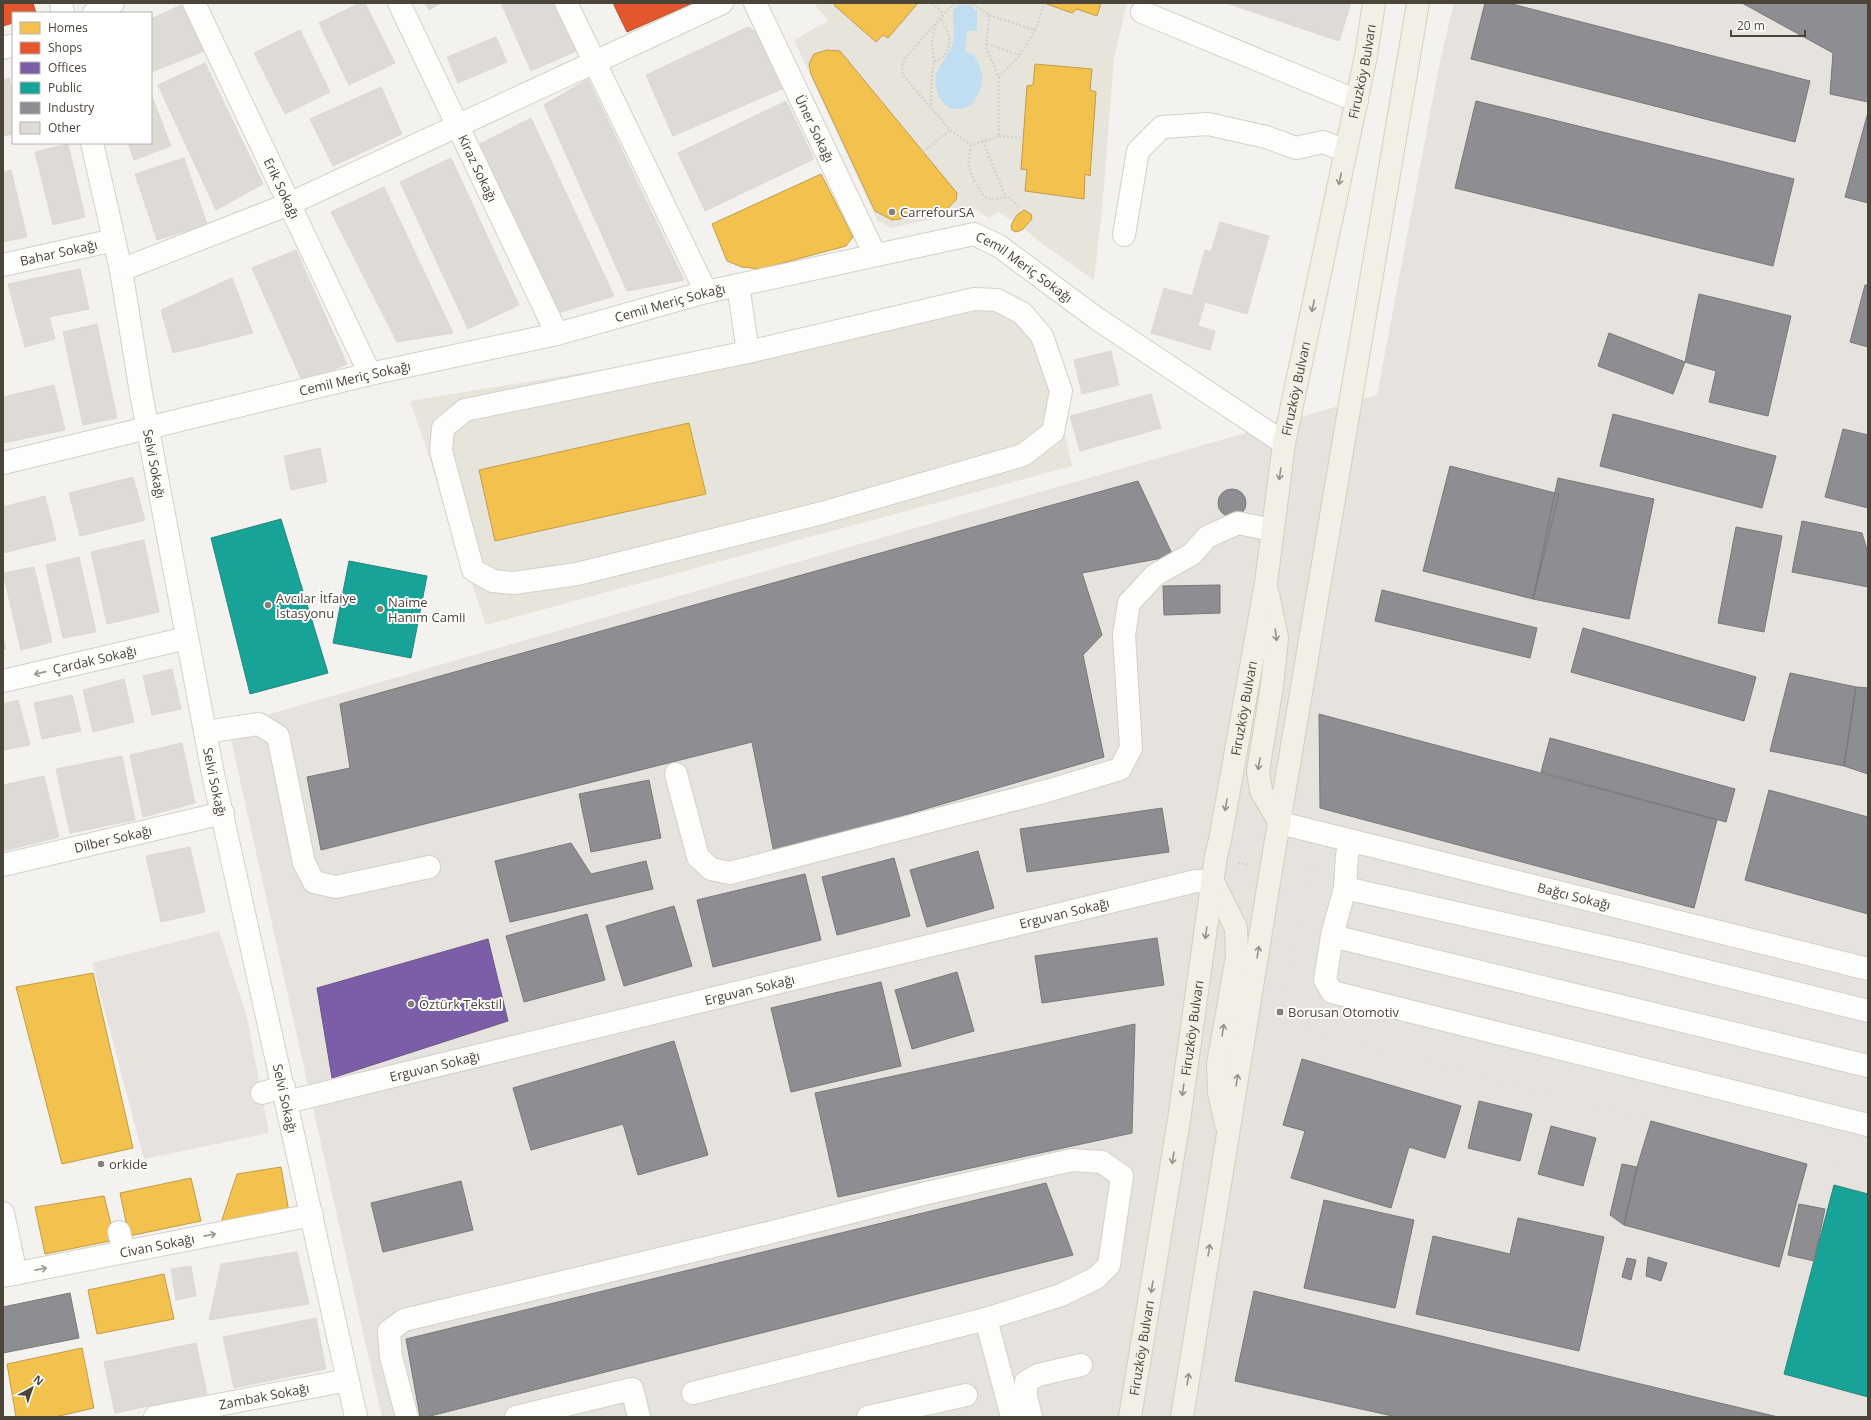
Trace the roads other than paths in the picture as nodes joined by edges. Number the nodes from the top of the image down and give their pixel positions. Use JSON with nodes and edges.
{"nodes":[{"id":1,"x":113,"y":3,"type":"edge"},
{"id":2,"x":194,"y":3,"type":"edge"},
{"id":3,"x":399,"y":3,"type":"edge"},
{"id":4,"x":566,"y":3,"type":"edge"},
{"id":5,"x":722,"y":3,"type":"edge"},
{"id":6,"x":755,"y":3,"type":"edge"},
{"id":7,"x":1374,"y":3,"type":"edge"},
{"id":8,"x":1418,"y":3,"type":"edge"},
{"id":9,"x":96,"y":12,"type":"edge"},
{"id":10,"x":1142,"y":12,"type":"dead end"},
{"id":11,"x":594,"y":62,"type":"junction"},
{"id":12,"x":1357,"y":100,"type":"junction"},
{"id":13,"x":458,"y":126,"type":"junction"},
{"id":14,"x":92,"y":144,"type":"edge"},
{"id":15,"x":1346,"y":151,"type":"junction"},
{"id":16,"x":289,"y":204,"type":"junction"},
{"id":17,"x":1124,"y":235,"type":"dead end"},
{"id":18,"x":114,"y":240,"type":"junction"},
{"id":19,"x":874,"y":255,"type":"junction"},
{"id":20,"x":3,"y":265,"type":"edge"},
{"id":21,"x":121,"y":270,"type":"junction"},
{"id":22,"x":738,"y":285,"type":"junction"},
{"id":23,"x":706,"y":292,"type":"junction"},
{"id":24,"x":557,"y":334,"type":"junction"},
{"id":25,"x":748,"y":352,"type":"junction"},
{"id":26,"x":370,"y":374,"type":"junction"},
{"id":27,"x":148,"y":429,"type":"junction"},
{"id":28,"x":1284,"y":442,"type":"junction"},
{"id":29,"x":3,"y":463,"type":"edge"},
{"id":30,"x":1272,"y":530,"type":"junction"},
{"id":31,"x":1266,"y":583,"type":"junction"},
{"id":32,"x":187,"y":638,"type":"junction"},
{"id":33,"x":3,"y":681,"type":"edge"},
{"id":34,"x":205,"y":732,"type":"junction"},
{"id":35,"x":676,"y":774,"type":"dead end"},
{"id":36,"x":223,"y":813,"type":"junction"},
{"id":37,"x":1280,"y":823,"type":"junction"},
{"id":38,"x":1351,"y":841,"type":"junction"},
{"id":39,"x":3,"y":865,"type":"edge"},
{"id":40,"x":429,"y":867,"type":"dead end"},
{"id":41,"x":1213,"y":882,"type":"junction"},
{"id":42,"x":1345,"y":888,"type":"junction"},
{"id":43,"x":1332,"y":936,"type":"junction"},
{"id":44,"x":1868,"y":969,"type":"edge"},
{"id":45,"x":1868,"y":1011,"type":"edge"},
{"id":46,"x":1868,"y":1066,"type":"edge"},
{"id":47,"x":262,"y":1093,"type":"dead end"},
{"id":48,"x":285,"y":1095,"type":"junction"},
{"id":49,"x":1868,"y":1125,"type":"edge"},
{"id":50,"x":1228,"y":1137,"type":"junction"},
{"id":51,"x":3,"y":1213,"type":"edge"},
{"id":52,"x":312,"y":1215,"type":"junction"},
{"id":53,"x":10,"y":1275,"type":"edge"},
{"id":54,"x":986,"y":1318,"type":"junction"},
{"id":55,"x":1081,"y":1366,"type":"dead end"},
{"id":56,"x":348,"y":1380,"type":"junction"},
{"id":57,"x":692,"y":1393,"type":"dead end"},
{"id":58,"x":966,"y":1395,"type":"dead end"},
{"id":59,"x":225,"y":1403,"type":"junction"},
{"id":60,"x":164,"y":1416,"type":"edge"},
{"id":61,"x":209,"y":1417,"type":"edge"},
{"id":62,"x":356,"y":1417,"type":"edge"},
{"id":63,"x":407,"y":1417,"type":"edge"},
{"id":64,"x":516,"y":1417,"type":"edge"},
{"id":65,"x":639,"y":1417,"type":"edge"},
{"id":66,"x":868,"y":1417,"type":"edge"},
{"id":67,"x":1012,"y":1417,"type":"edge"},
{"id":68,"x":1031,"y":1417,"type":"edge"},
{"id":69,"x":1130,"y":1417,"type":"edge"},
{"id":70,"x":1182,"y":1417,"type":"edge"}],
"edges":[{"from":1,"to":9,"type":"street"},
{"from":2,"to":16,"type":"street","name":"Erik Sokağı"},
{"from":3,"to":13,"type":"street","name":"Kiraz Sokağı"},
{"from":4,"to":11,"type":"street"},
{"from":5,"to":11,"type":"street"},
{"from":6,"to":19,"type":"street","name":"Üner Sokağı"},
{"from":7,"to":12,"type":"main road","name":"Firuzköy Bulvarı"},
{"from":8,"to":37,"type":"main road"},
{"from":10,"to":12,"type":"street"},
{"from":11,"to":13,"type":"street"},
{"from":11,"to":23,"type":"street"},
{"from":12,"to":15,"type":"main road","name":"Firuzköy Bulvarı"},
{"from":13,"to":16,"type":"street"},
{"from":13,"to":24,"type":"street","name":"Kiraz Sokağı"},
{"from":14,"to":18,"type":"street","name":"Selvi Sokağı"},
{"from":15,"to":17,"type":"street"},
{"from":15,"to":28,"type":"main road","name":"Firuzköy Bulvarı","one_way":true},
{"from":16,"to":21,"type":"street"},
{"from":16,"to":26,"type":"street","name":"Erik Sokağı"},
{"from":18,"to":20,"type":"street","name":"Bahar Sokağı"},
{"from":18,"to":21,"type":"street","name":"Selvi Sokağı"},
{"from":19,"to":22,"type":"street","name":"Cemil Meriç Sokağı"},
{"from":19,"to":28,"type":"street","name":"Cemil Meriç Sokağı"},
{"from":21,"to":27,"type":"street","name":"Selvi Sokağı"},
{"from":22,"to":23,"type":"street","name":"Cemil Meriç Sokağı"},
{"from":22,"to":25,"type":"street"},
{"from":23,"to":24,"type":"street","name":"Cemil Meriç Sokağı"},
{"from":24,"to":26,"type":"street","name":"Cemil Meriç Sokağı"},
{"from":25,"to":25,"type":"street"},
{"from":26,"to":27,"type":"street","name":"Cemil Meriç Sokağı"},
{"from":27,"to":29,"type":"street","name":"Cemil Meriç Sokağı"},
{"from":27,"to":32,"type":"street","name":"Selvi Sokağı"},
{"from":28,"to":30,"type":"main road","name":"Firuzköy Bulvarı","one_way":true},
{"from":30,"to":31,"type":"main road","name":"Firuzköy Bulvarı"},
{"from":30,"to":35,"type":"street"},
{"from":31,"to":37,"type":"main road","one_way":true},
{"from":31,"to":41,"type":"main road","name":"Firuzköy Bulvarı","one_way":true},
{"from":32,"to":33,"type":"street","name":"Çardak Sokağı","one_way":true},
{"from":32,"to":34,"type":"street","name":"Selvi Sokağı"},
{"from":34,"to":36,"type":"street","name":"Selvi Sokağı"},
{"from":34,"to":40,"type":"street"},
{"from":36,"to":39,"type":"street","name":"Dilber Sokağı"},
{"from":36,"to":48,"type":"street","name":"Selvi Sokağı"},
{"from":37,"to":38,"type":"street","name":"Bağcı Sokağı"},
{"from":50,"to":37,"type":"main road","one_way":true},
{"from":38,"to":42,"type":"street"},
{"from":38,"to":44,"type":"street","name":"Bağcı Sokağı"},
{"from":41,"to":48,"type":"street","name":"Erguvan Sokağı"},
{"from":50,"to":41,"type":"main road","one_way":true},
{"from":41,"to":69,"type":"main road","name":"Firuzköy Bulvarı","one_way":true},
{"from":42,"to":43,"type":"street"},
{"from":42,"to":45,"type":"street"},
{"from":43,"to":46,"type":"street"},
{"from":43,"to":49,"type":"street"},
{"from":47,"to":48,"type":"street","name":"Erguvan Sokağı"},
{"from":48,"to":52,"type":"street","name":"Selvi Sokağı"},
{"from":70,"to":50,"type":"main road","one_way":true},
{"from":51,"to":53,"type":"street"},
{"from":53,"to":52,"type":"street","name":"Civan Sokağı","one_way":true},
{"from":52,"to":56,"type":"street","name":"Selvi Sokağı"},
{"from":54,"to":57,"type":"street"},
{"from":54,"to":63,"type":"street"},
{"from":54,"to":67,"type":"street"},
{"from":55,"to":68,"type":"street"},
{"from":56,"to":59,"type":"street","name":"Zambak Sokağı"},
{"from":56,"to":62,"type":"street","name":"Selvi Sokağı"},
{"from":58,"to":66,"type":"street"},
{"from":59,"to":60,"type":"street","name":"Zambak Sokağı"},
{"from":59,"to":61,"type":"street"},
{"from":64,"to":65,"type":"street"}]}
